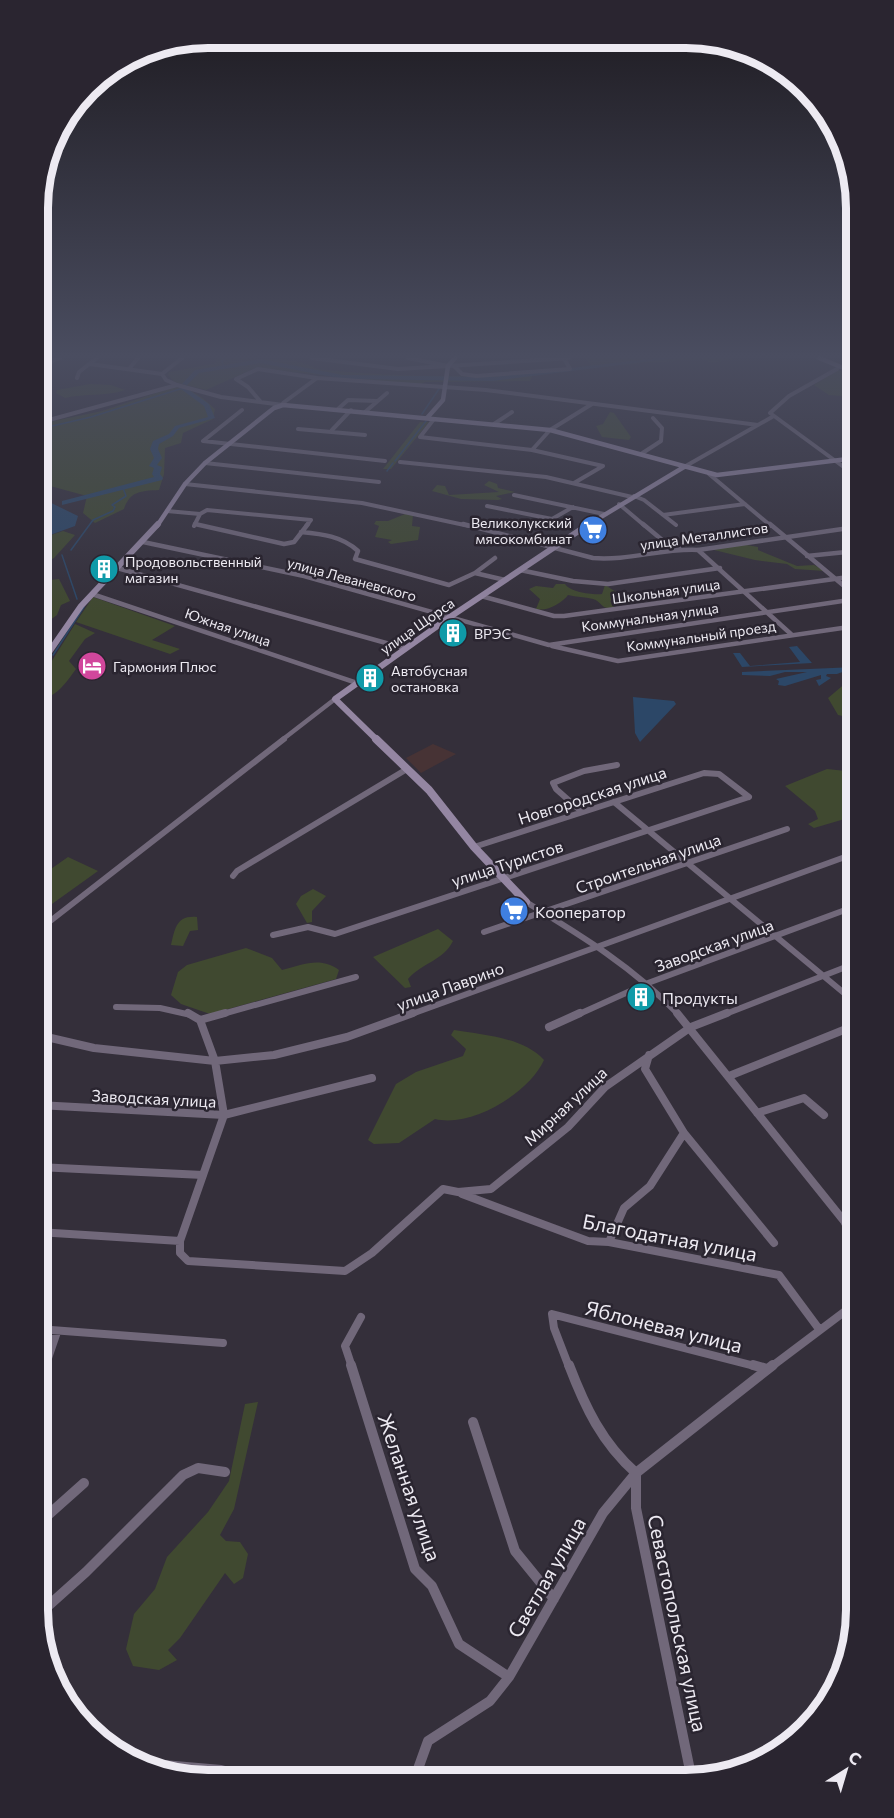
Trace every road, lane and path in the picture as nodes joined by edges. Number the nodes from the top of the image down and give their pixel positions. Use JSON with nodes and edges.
{"nodes":[{"id":1,"x":220,"y":443,"type":"edge"},
{"id":2,"x":465,"y":443,"type":"edge"},
{"id":3,"x":538,"y":443,"type":"edge"},
{"id":4,"x":599,"y":443,"type":"edge"},
{"id":5,"x":658,"y":443,"type":"edge"},
{"id":6,"x":727,"y":443,"type":"edge"},
{"id":7,"x":810,"y":443,"type":"edge"},
{"id":8,"x":230,"y":444,"type":"junction"},
{"id":9,"x":532,"y":450,"type":"junction"},
{"id":10,"x":641,"y":454,"type":"junction"},
{"id":11,"x":846,"y":460,"type":"edge"},
{"id":12,"x":386,"y":461,"type":"dead end"},
{"id":13,"x":836,"y":461,"type":"junction"},
{"id":14,"x":400,"y":462,"type":"dead end"},
{"id":15,"x":205,"y":463,"type":"junction"},
{"id":16,"x":684,"y":467,"type":"junction"},
{"id":17,"x":846,"y":468,"type":"edge"},
{"id":18,"x":709,"y":474,"type":"junction"},
{"id":19,"x":379,"y":482,"type":"dead end"},
{"id":20,"x":573,"y":483,"type":"junction"},
{"id":21,"x":185,"y":484,"type":"junction"},
{"id":22,"x":514,"y":495,"type":"dead end"},
{"id":23,"x":633,"y":496,"type":"junction"},
{"id":24,"x":620,"y":504,"type":"junction"},
{"id":25,"x":745,"y":504,"type":"junction"},
{"id":26,"x":487,"y":506,"type":"dead end"},
{"id":27,"x":573,"y":507,"type":"junction"},
{"id":28,"x":167,"y":511,"type":"junction"},
{"id":29,"x":200,"y":514,"type":"junction"},
{"id":30,"x":604,"y":514,"type":"junction"},
{"id":31,"x":663,"y":515,"type":"junction"},
{"id":32,"x":676,"y":525,"type":"dead end"},
{"id":33,"x":846,"y":528,"type":"edge"},
{"id":34,"x":302,"y":532,"type":"junction"},
{"id":35,"x":784,"y":536,"type":"junction"},
{"id":36,"x":143,"y":542,"type":"junction"},
{"id":37,"x":555,"y":547,"type":"junction"},
{"id":38,"x":680,"y":549,"type":"junction"},
{"id":39,"x":698,"y":549,"type":"junction"},
{"id":40,"x":846,"y":552,"type":"edge"},
{"id":41,"x":807,"y":556,"type":"junction"},
{"id":42,"x":495,"y":558,"type":"dead end"},
{"id":43,"x":117,"y":567,"type":"junction"},
{"id":44,"x":720,"y":568,"type":"junction"},
{"id":45,"x":520,"y":570,"type":"junction"},
{"id":46,"x":475,"y":573,"type":"junction"},
{"id":47,"x":846,"y":578,"type":"edge"},
{"id":48,"x":837,"y":579,"type":"junction"},
{"id":49,"x":506,"y":580,"type":"junction"},
{"id":50,"x":846,"y":588,"type":"edge"},
{"id":51,"x":744,"y":592,"type":"junction"},
{"id":52,"x":92,"y":594,"type":"junction"},
{"id":53,"x":481,"y":596,"type":"junction"},
{"id":54,"x":846,"y":600,"type":"edge"},
{"id":55,"x":768,"y":612,"type":"junction"},
{"id":56,"x":450,"y":617,"type":"junction"},
{"id":57,"x":846,"y":627,"type":"edge"},
{"id":58,"x":792,"y":635,"type":"junction"},
{"id":59,"x":549,"y":645,"type":"junction"},
{"id":60,"x":404,"y":648,"type":"junction"},
{"id":61,"x":48,"y":654,"type":"edge"},
{"id":62,"x":357,"y":682,"type":"junction"},
{"id":63,"x":335,"y":699,"type":"junction"},
{"id":64,"x":617,"y":765,"type":"dead end"},
{"id":65,"x":407,"y":769,"type":"junction"},
{"id":66,"x":749,"y":798,"type":"joint"},
{"id":67,"x":615,"y":802,"type":"junction"},
{"id":68,"x":582,"y":812,"type":"junction"},
{"id":69,"x":787,"y":829,"type":"dead end"},
{"id":70,"x":651,"y":831,"type":"junction"},
{"id":71,"x":474,"y":847,"type":"junction"},
{"id":72,"x":846,"y":857,"type":"edge"},
{"id":73,"x":689,"y":863,"type":"junction"},
{"id":74,"x":233,"y":876,"type":"dead end"},
{"id":75,"x":502,"y":878,"type":"junction"},
{"id":76,"x":732,"y":898,"type":"junction"},
{"id":77,"x":526,"y":902,"type":"joint"},
{"id":78,"x":846,"y":910,"type":"edge"},
{"id":79,"x":543,"y":914,"type":"junction"},
{"id":80,"x":48,"y":922,"type":"edge"},
{"id":81,"x":484,"y":932,"type":"dead end"},
{"id":82,"x":273,"y":935,"type":"dead end"},
{"id":83,"x":777,"y":936,"type":"junction"},
{"id":84,"x":599,"y":947,"type":"junction"},
{"id":85,"x":846,"y":967,"type":"edge"},
{"id":86,"x":823,"y":976,"type":"junction"},
{"id":87,"x":356,"y":977,"type":"dead end"},
{"id":88,"x":648,"y":983,"type":"junction"},
{"id":89,"x":846,"y":995,"type":"edge"},
{"id":90,"x":116,"y":1007,"type":"dead end"},
{"id":91,"x":200,"y":1020,"type":"junction"},
{"id":92,"x":549,"y":1027,"type":"dead end"},
{"id":93,"x":691,"y":1028,"type":"junction"},
{"id":94,"x":846,"y":1029,"type":"edge"},
{"id":95,"x":48,"y":1037,"type":"edge"},
{"id":96,"x":649,"y":1054,"type":"junction"},
{"id":97,"x":215,"y":1061,"type":"junction"},
{"id":98,"x":729,"y":1077,"type":"junction"},
{"id":99,"x":372,"y":1078,"type":"dead end"},
{"id":100,"x":48,"y":1106,"type":"edge"},
{"id":101,"x":757,"y":1113,"type":"junction"},
{"id":102,"x":224,"y":1115,"type":"junction"},
{"id":103,"x":824,"y":1115,"type":"dead end"},
{"id":104,"x":684,"y":1133,"type":"junction"},
{"id":105,"x":48,"y":1167,"type":"edge"},
{"id":106,"x":203,"y":1175,"type":"junction"},
{"id":107,"x":458,"y":1192,"type":"junction"},
{"id":108,"x":845,"y":1223,"type":"edge"},
{"id":109,"x":48,"y":1233,"type":"edge"},
{"id":110,"x":180,"y":1241,"type":"junction"},
{"id":111,"x":609,"y":1242,"type":"junction"},
{"id":112,"x":774,"y":1243,"type":"dead end"},
{"id":113,"x":846,"y":1310,"type":"edge"},
{"id":114,"x":361,"y":1317,"type":"dead end"},
{"id":115,"x":819,"y":1329,"type":"junction"},
{"id":116,"x":48,"y":1331,"type":"edge"},
{"id":117,"x":57,"y":1332,"type":"junction"},
{"id":118,"x":223,"y":1343,"type":"dead end"},
{"id":119,"x":48,"y":1358,"type":"edge"},
{"id":120,"x":768,"y":1369,"type":"junction"},
{"id":121,"x":473,"y":1422,"type":"dead end"},
{"id":122,"x":225,"y":1472,"type":"dead end"},
{"id":123,"x":636,"y":1473,"type":"junction"},
{"id":124,"x":84,"y":1483,"type":"dead end"},
{"id":125,"x":48,"y":1515,"type":"edge"},
{"id":126,"x":554,"y":1599,"type":"junction"},
{"id":127,"x":48,"y":1606,"type":"edge"},
{"id":128,"x":509,"y":1677,"type":"junction"},
{"id":129,"x":168,"y":1765,"type":"edge"},
{"id":130,"x":221,"y":1770,"type":"edge"},
{"id":131,"x":418,"y":1770,"type":"edge"},
{"id":132,"x":690,"y":1770,"type":"edge"}],
"edges":[{"from":1,"to":8,"type":"street"},
{"from":2,"to":9,"type":"street"},
{"from":3,"to":9,"type":"street"},
{"from":4,"to":10,"type":"main road"},
{"from":5,"to":10,"type":"street"},
{"from":6,"to":16,"type":"street","name":"улица Щорса"},
{"from":7,"to":13,"type":"street"},
{"from":8,"to":12,"type":"street"},
{"from":8,"to":15,"type":"main road"},
{"from":9,"to":20,"type":"street"},
{"from":10,"to":16,"type":"main road"},
{"from":11,"to":13,"type":"main road"},
{"from":13,"to":17,"type":"street"},
{"from":13,"to":18,"type":"main road"},
{"from":14,"to":20,"type":"street"},
{"from":15,"to":19,"type":"street"},
{"from":15,"to":21,"type":"main road"},
{"from":16,"to":18,"type":"main road"},
{"from":16,"to":23,"type":"main road","name":"улица Щорса"},
{"from":18,"to":25,"type":"street"},
{"from":20,"to":23,"type":"street"},
{"from":21,"to":28,"type":"main road"},
{"from":21,"to":37,"type":"street","name":"улица Металлистов"},
{"from":22,"to":27,"type":"street"},
{"from":23,"to":24,"type":"main road","name":"улица Щорса"},
{"from":23,"to":31,"type":"street"},
{"from":24,"to":30,"type":"main road","name":"улица Щорса"},
{"from":24,"to":38,"type":"street"},
{"from":25,"to":31,"type":"street"},
{"from":25,"to":35,"type":"street"},
{"from":26,"to":27,"type":"street"},
{"from":27,"to":30,"type":"street"},
{"from":28,"to":29,"type":"street"},
{"from":28,"to":36,"type":"main road"},
{"from":29,"to":34,"type":"street"},
{"from":29,"to":34,"type":"street"},
{"from":30,"to":37,"type":"main road","name":"улица Щорса"},
{"from":31,"to":32,"type":"street"},
{"from":33,"to":35,"type":"street","name":"улица Металлистов"},
{"from":34,"to":46,"type":"street"},
{"from":35,"to":39,"type":"street","name":"улица Металлистов"},
{"from":35,"to":41,"type":"street"},
{"from":36,"to":43,"type":"main road"},
{"from":36,"to":56,"type":"street","name":"улица Леваневского"},
{"from":37,"to":38,"type":"street","name":"улица Металлистов"},
{"from":37,"to":45,"type":"main road","name":"улица Щорса"},
{"from":38,"to":39,"type":"street","name":"улица Металлистов"},
{"from":39,"to":44,"type":"street"},
{"from":40,"to":41,"type":"street"},
{"from":41,"to":48,"type":"street"},
{"from":42,"to":46,"type":"street"},
{"from":43,"to":52,"type":"main road"},
{"from":43,"to":60,"type":"street"},
{"from":44,"to":45,"type":"street"},
{"from":44,"to":51,"type":"street"},
{"from":45,"to":49,"type":"main road","name":"улица Щорса"},
{"from":46,"to":49,"type":"street"},
{"from":47,"to":48,"type":"street","name":"Школьная улица"},
{"from":48,"to":50,"type":"street"},
{"from":48,"to":51,"type":"street","name":"Школьная улица"},
{"from":49,"to":53,"type":"main road","name":"улица Щорса"},
{"from":51,"to":53,"type":"street","name":"Школьная улица"},
{"from":51,"to":55,"type":"street"},
{"from":52,"to":61,"type":"main road"},
{"from":52,"to":62,"type":"street","name":"Южная улица"},
{"from":53,"to":56,"type":"main road","name":"улица Щорса"},
{"from":54,"to":55,"type":"street","name":"Коммунальная улица"},
{"from":55,"to":58,"type":"street"},
{"from":55,"to":59,"type":"street","name":"Коммунальная улица"},
{"from":56,"to":59,"type":"street","name":"Коммунальная улица"},
{"from":56,"to":60,"type":"main road","name":"улица Щорса"},
{"from":57,"to":58,"type":"street","name":"Коммунальный проезд"},
{"from":58,"to":59,"type":"street","name":"Коммунальный проезд"},
{"from":60,"to":62,"type":"main road","name":"улица Щорса"},
{"from":62,"to":63,"type":"main road","name":"улица Щорса"},
{"from":63,"to":65,"type":"main road"},
{"from":63,"to":80,"type":"street","name":"улица Щорса"},
{"from":64,"to":68,"type":"street"},
{"from":65,"to":71,"type":"main road"},
{"from":65,"to":74,"type":"street"},
{"from":66,"to":67,"type":"street","name":"Новгородская улица"},
{"from":66,"to":70,"type":"street","name":"улица Туристов"},
{"from":67,"to":68,"type":"street","name":"Новгородская улица"},
{"from":67,"to":70,"type":"street"},
{"from":68,"to":71,"type":"street","name":"Новгородская улица"},
{"from":69,"to":73,"type":"street","name":"Строительная улица"},
{"from":70,"to":73,"type":"street"},
{"from":70,"to":75,"type":"street","name":"улица Туристов"},
{"from":71,"to":75,"type":"main road"},
{"from":72,"to":76,"type":"street","name":"улица Лаврино"},
{"from":73,"to":76,"type":"street"},
{"from":73,"to":79,"type":"street","name":"Строительная улица"},
{"from":75,"to":77,"type":"main road"},
{"from":75,"to":82,"type":"street","name":"улица Туристов"},
{"from":76,"to":83,"type":"street"},
{"from":76,"to":84,"type":"street","name":"улица Лаврино"},
{"from":77,"to":79,"type":"street"},
{"from":78,"to":83,"type":"street","name":"Заводская улица"},
{"from":79,"to":81,"type":"street","name":"Строительная улица"},
{"from":79,"to":84,"type":"street"},
{"from":83,"to":86,"type":"street"},
{"from":83,"to":88,"type":"street","name":"Заводская улица"},
{"from":84,"to":88,"type":"street"},
{"from":84,"to":97,"type":"street","name":"улица Лаврино"},
{"from":85,"to":86,"type":"street","name":"Мирная улица"},
{"from":86,"to":89,"type":"street"},
{"from":86,"to":93,"type":"street","name":"Мирная улица"},
{"from":87,"to":91,"type":"street"},
{"from":88,"to":92,"type":"street","name":"Заводская улица"},
{"from":88,"to":93,"type":"street"},
{"from":90,"to":91,"type":"street"},
{"from":91,"to":97,"type":"street"},
{"from":93,"to":96,"type":"street","name":"Мирная улица"},
{"from":93,"to":98,"type":"street"},
{"from":94,"to":98,"type":"street"},
{"from":95,"to":97,"type":"street","name":"улица Лаврино"},
{"from":96,"to":104,"type":"street"},
{"from":96,"to":107,"type":"street","name":"Мирная улица"},
{"from":97,"to":102,"type":"street"},
{"from":98,"to":101,"type":"street"},
{"from":99,"to":102,"type":"street","name":"Заводская улица"},
{"from":100,"to":102,"type":"street","name":"Заводская улица"},
{"from":101,"to":103,"type":"street"},
{"from":101,"to":108,"type":"street"},
{"from":102,"to":106,"type":"street"},
{"from":104,"to":111,"type":"street"},
{"from":104,"to":112,"type":"street"},
{"from":105,"to":106,"type":"street"},
{"from":106,"to":110,"type":"street"},
{"from":107,"to":110,"type":"street","name":"Мирная улица"},
{"from":107,"to":111,"type":"street","name":"Благодатная улица"},
{"from":109,"to":110,"type":"street"},
{"from":111,"to":115,"type":"street","name":"Благодатная улица"},
{"from":113,"to":115,"type":"street","name":"Светлая улица"},
{"from":114,"to":128,"type":"street","name":"Желанная улица"},
{"from":115,"to":120,"type":"street","name":"Светлая улица"},
{"from":116,"to":117,"type":"street"},
{"from":117,"to":118,"type":"street"},
{"from":117,"to":119,"type":"street"},
{"from":120,"to":123,"type":"street","name":"Светлая улица"},
{"from":120,"to":123,"type":"street","name":"Яблоневая улица"},
{"from":121,"to":126,"type":"street"},
{"from":122,"to":127,"type":"street"},
{"from":123,"to":126,"type":"street","name":"Светлая улица"},
{"from":123,"to":132,"type":"street","name":"Севастопольская улица"},
{"from":124,"to":125,"type":"street"},
{"from":126,"to":128,"type":"street","name":"Светлая улица"},
{"from":128,"to":131,"type":"street","name":"Светлая улица"},
{"from":129,"to":130,"type":"street"}]}
